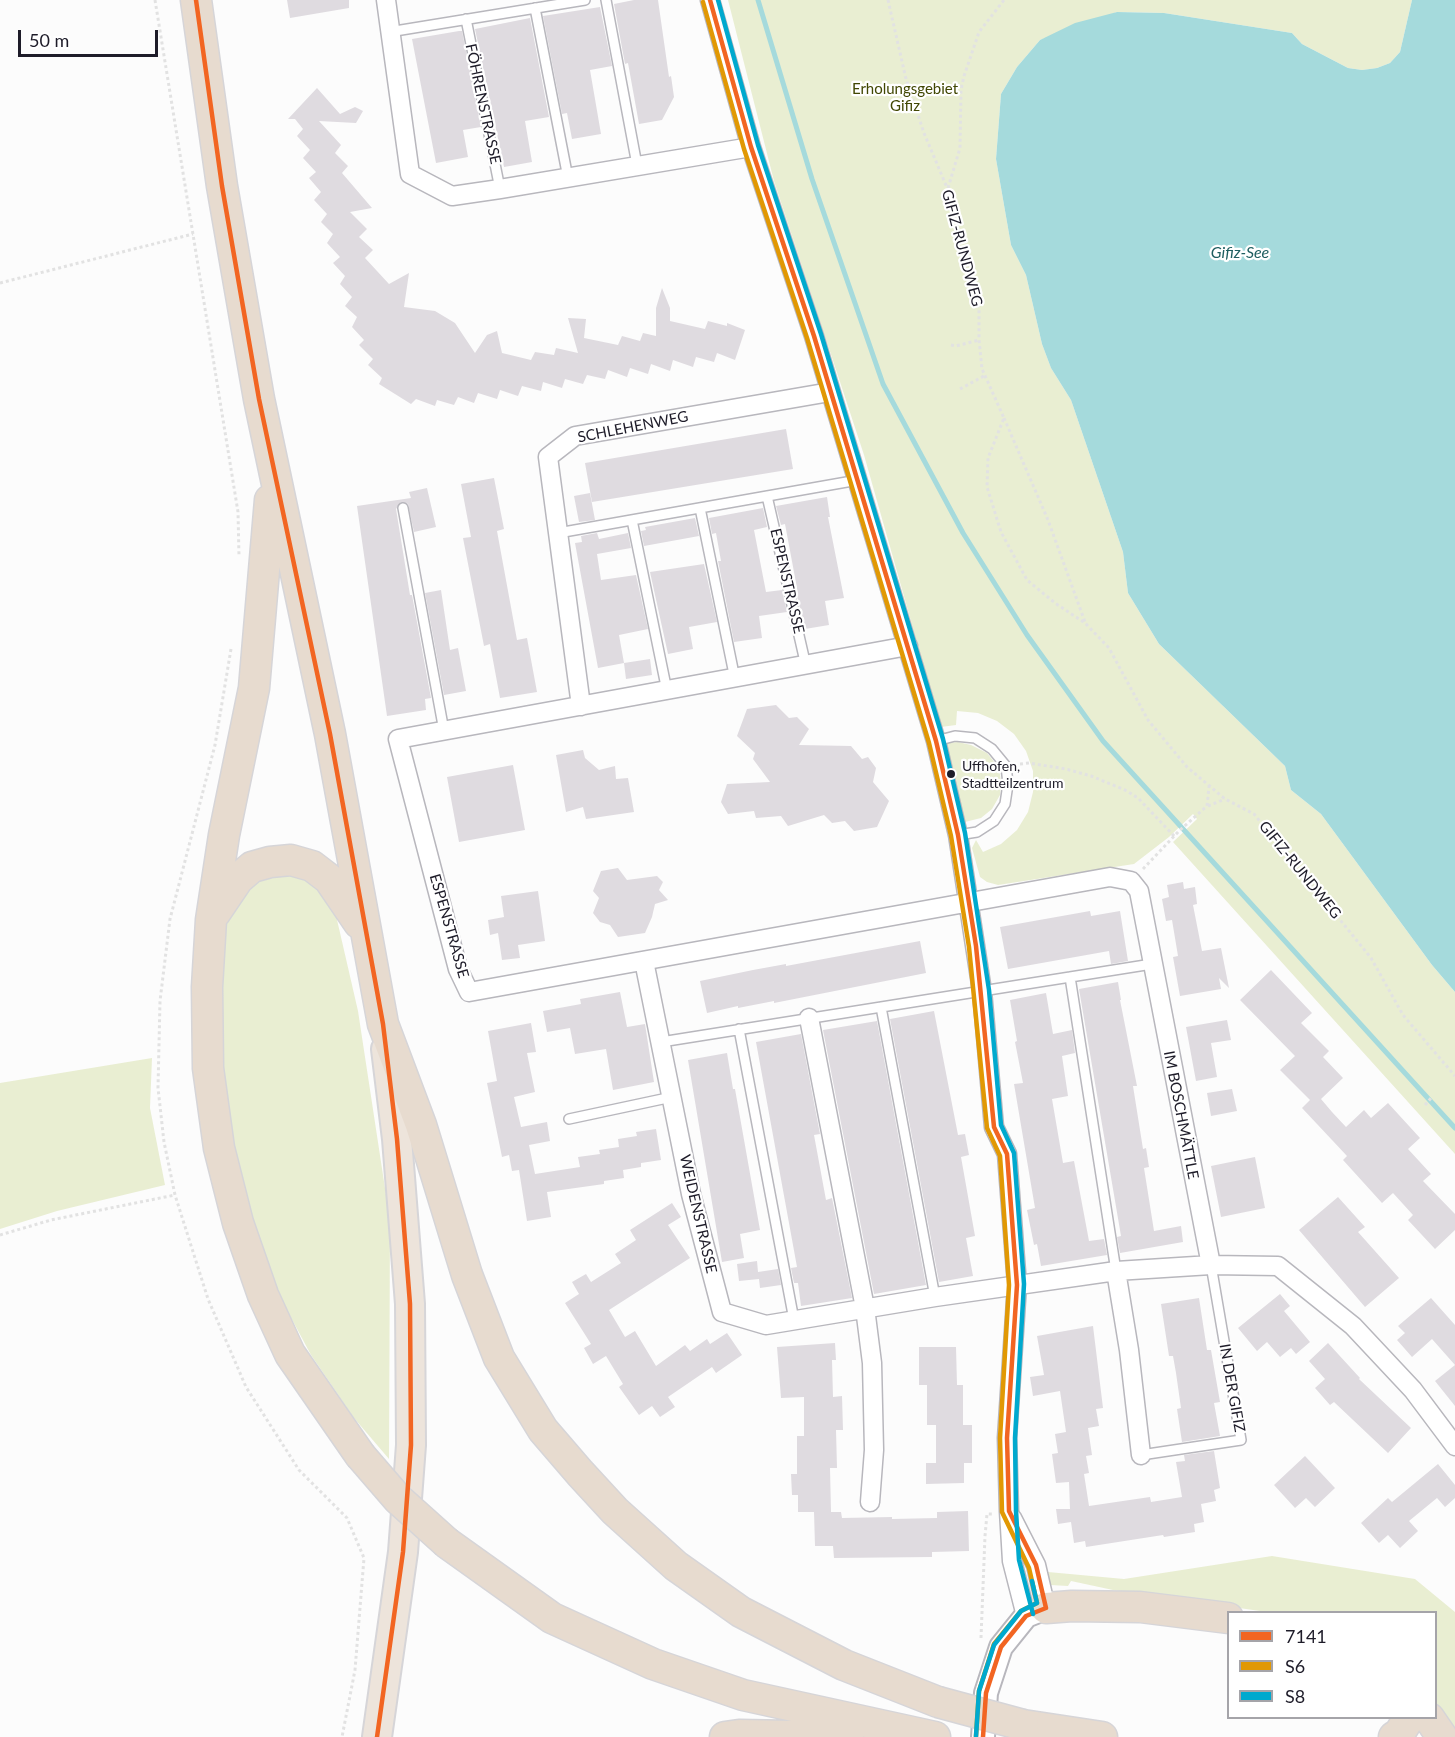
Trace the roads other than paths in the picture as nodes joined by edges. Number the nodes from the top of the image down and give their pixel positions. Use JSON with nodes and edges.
{"nodes":[{"id":1,"x":196,"y":0,"type":"edge"},
{"id":2,"x":386,"y":0,"type":"edge"},
{"id":3,"x":585,"y":0,"type":"edge"},
{"id":4,"x":606,"y":0,"type":"edge"},
{"id":5,"x":710,"y":0,"type":"edge"},
{"id":6,"x":535,"y":8,"type":"junction"},
{"id":7,"x":466,"y":19,"type":"junction"},
{"id":8,"x":389,"y":32,"type":"junction"},
{"id":9,"x":751,"y":147,"type":"junction"},
{"id":10,"x":637,"y":165,"type":"junction"},
{"id":11,"x":568,"y":178,"type":"junction"},
{"id":12,"x":501,"y":189,"type":"junction"},
{"id":13,"x":830,"y":392,"type":"junction"},
{"id":14,"x":273,"y":470,"type":"junction"},
{"id":15,"x":858,"y":480,"type":"junction"},
{"id":16,"x":767,"y":495,"type":"junction"},
{"id":17,"x":403,"y":508,"type":"dead end"},
{"id":18,"x":700,"y":508,"type":"junction"},
{"id":19,"x":632,"y":520,"type":"junction"},
{"id":20,"x":558,"y":533,"type":"junction"},
{"id":21,"x":908,"y":646,"type":"junction"},
{"id":22,"x":806,"y":666,"type":"junction"},
{"id":23,"x":735,"y":679,"type":"junction"},
{"id":24,"x":667,"y":691,"type":"junction"},
{"id":25,"x":580,"y":706,"type":"junction"},
{"id":26,"x":444,"y":731,"type":"junction"},
{"id":27,"x":936,"y":741,"type":"junction"},
{"id":28,"x":958,"y":835,"type":"junction"},
{"id":29,"x":968,"y":903,"type":"junction"},
{"id":30,"x":211,"y":920,"type":"junction"},
{"id":31,"x":366,"y":933,"type":"junction"},
{"id":32,"x":644,"y":961,"type":"junction"},
{"id":33,"x":1152,"y":964,"type":"junction"},
{"id":34,"x":1070,"y":977,"type":"junction"},
{"id":35,"x":982,"y":991,"type":"junction"},
{"id":36,"x":881,"y":1007,"type":"junction"},
{"id":37,"x":809,"y":1018,"type":"junction"},
{"id":38,"x":383,"y":1024,"type":"junction"},
{"id":39,"x":739,"y":1029,"type":"junction"},
{"id":40,"x":661,"y":1042,"type":"junction"},
{"id":41,"x":672,"y":1097,"type":"junction"},
{"id":42,"x":569,"y":1119,"type":"dead end"},
{"id":43,"x":1211,"y":1265,"type":"junction"},
{"id":44,"x":1116,"y":1271,"type":"junction"},
{"id":45,"x":1017,"y":1285,"type":"junction"},
{"id":46,"x":935,"y":1297,"type":"junction"},
{"id":47,"x":865,"y":1308,"type":"junction"},
{"id":48,"x":794,"y":1320,"type":"junction"},
{"id":49,"x":1455,"y":1446,"type":"edge"},
{"id":50,"x":1141,"y":1455,"type":"joint"},
{"id":51,"x":870,"y":1502,"type":"dead end"},
{"id":52,"x":1036,"y":1612,"type":"junction"},
{"id":53,"x":1227,"y":1618,"type":"edge"},
{"id":54,"x":1408,"y":1719,"type":"edge"},
{"id":55,"x":1430,"y":1719,"type":"edge"},
{"id":56,"x":377,"y":1737,"type":"edge"},
{"id":57,"x":725,"y":1737,"type":"edge"},
{"id":58,"x":848,"y":1737,"type":"edge"},
{"id":59,"x":926,"y":1737,"type":"edge"},
{"id":60,"x":933,"y":1737,"type":"edge"},
{"id":61,"x":983,"y":1737,"type":"edge"},
{"id":62,"x":1102,"y":1737,"type":"edge"},
{"id":63,"x":1394,"y":1737,"type":"edge"},
{"id":64,"x":1442,"y":1737,"type":"edge"}],
"edges":[{"from":1,"to":14,"type":"highway"},
{"from":2,"to":8,"type":"street"},
{"from":3,"to":6,"type":"lane"},
{"from":4,"to":10,"type":"lane"},
{"from":5,"to":9,"type":"street"},
{"from":6,"to":7,"type":"lane"},
{"from":6,"to":11,"type":"lane"},
{"from":7,"to":8,"type":"lane"},
{"from":7,"to":12,"type":"lane","name":"FÖHRENSTRASSE"},
{"from":8,"to":12,"type":"street"},
{"from":9,"to":10,"type":"street"},
{"from":9,"to":13,"type":"street"},
{"from":10,"to":11,"type":"street"},
{"from":11,"to":12,"type":"street"},
{"from":13,"to":15,"type":"street"},
{"from":13,"to":20,"type":"street","name":"SCHLEHENWEG"},
{"from":14,"to":30,"type":"highway"},
{"from":14,"to":31,"type":"highway"},
{"from":15,"to":16,"type":"lane"},
{"from":15,"to":21,"type":"street"},
{"from":16,"to":18,"type":"lane"},
{"from":16,"to":22,"type":"lane","name":"ESPENSTRASSE"},
{"from":17,"to":26,"type":"lane"},
{"from":18,"to":19,"type":"lane"},
{"from":18,"to":23,"type":"lane"},
{"from":19,"to":20,"type":"lane"},
{"from":19,"to":24,"type":"lane"},
{"from":20,"to":25,"type":"street","name":"SCHLEHENWEG"},
{"from":21,"to":22,"type":"street","name":"ESPENSTRASSE"},
{"from":21,"to":27,"type":"street"},
{"from":22,"to":23,"type":"street","name":"ESPENSTRASSE"},
{"from":23,"to":24,"type":"street","name":"ESPENSTRASSE"},
{"from":24,"to":25,"type":"street","name":"ESPENSTRASSE"},
{"from":25,"to":26,"type":"street","name":"ESPENSTRASSE"},
{"from":26,"to":32,"type":"street","name":"ESPENSTRASSE"},
{"from":27,"to":28,"type":"street"},
{"from":27,"to":28,"type":"lane"},
{"from":28,"to":29,"type":"street"},
{"from":29,"to":32,"type":"street","name":"ESPENSTRASSE"},
{"from":29,"to":33,"type":"street","name":"IM BOSCHMÄTTLE"},
{"from":29,"to":35,"type":"street"},
{"from":30,"to":31,"type":"highway"},
{"from":30,"to":60,"type":"highway","bridge":true},
{"from":31,"to":38,"type":"highway"},
{"from":32,"to":40,"type":"street","name":"WEIDENSTRASSE"},
{"from":33,"to":34,"type":"lane"},
{"from":33,"to":43,"type":"street","name":"IM BOSCHMÄTTLE"},
{"from":34,"to":35,"type":"lane"},
{"from":34,"to":44,"type":"lane"},
{"from":35,"to":36,"type":"lane"},
{"from":35,"to":45,"type":"street"},
{"from":36,"to":37,"type":"lane"},
{"from":36,"to":46,"type":"lane"},
{"from":37,"to":39,"type":"lane"},
{"from":37,"to":47,"type":"street"},
{"from":38,"to":56,"type":"main road"},
{"from":38,"to":62,"type":"highway","bridge":true},
{"from":39,"to":40,"type":"lane"},
{"from":39,"to":48,"type":"lane"},
{"from":40,"to":41,"type":"street","name":"WEIDENSTRASSE"},
{"from":41,"to":42,"type":"lane"},
{"from":41,"to":48,"type":"street","name":"WEIDENSTRASSE"},
{"from":43,"to":44,"type":"street"},
{"from":43,"to":49,"type":"street"},
{"from":43,"to":50,"type":"lane","name":"IN DER GIFIZ"},
{"from":44,"to":45,"type":"street"},
{"from":44,"to":50,"type":"street","name":"IN DER GIFIZ"},
{"from":45,"to":46,"type":"street","name":"WEIDENSTRASSE"},
{"from":45,"to":52,"type":"street"},
{"from":46,"to":47,"type":"street","name":"WEIDENSTRASSE"},
{"from":47,"to":48,"type":"street","name":"WEIDENSTRASSE"},
{"from":47,"to":51,"type":"street"},
{"from":52,"to":53,"type":"highway"},
{"from":52,"to":61,"type":"street"},
{"from":54,"to":63,"type":"highway"},
{"from":55,"to":64,"type":"highway"},
{"from":57,"to":58,"type":"highway"},
{"from":59,"to":60,"type":"highway"}]}
